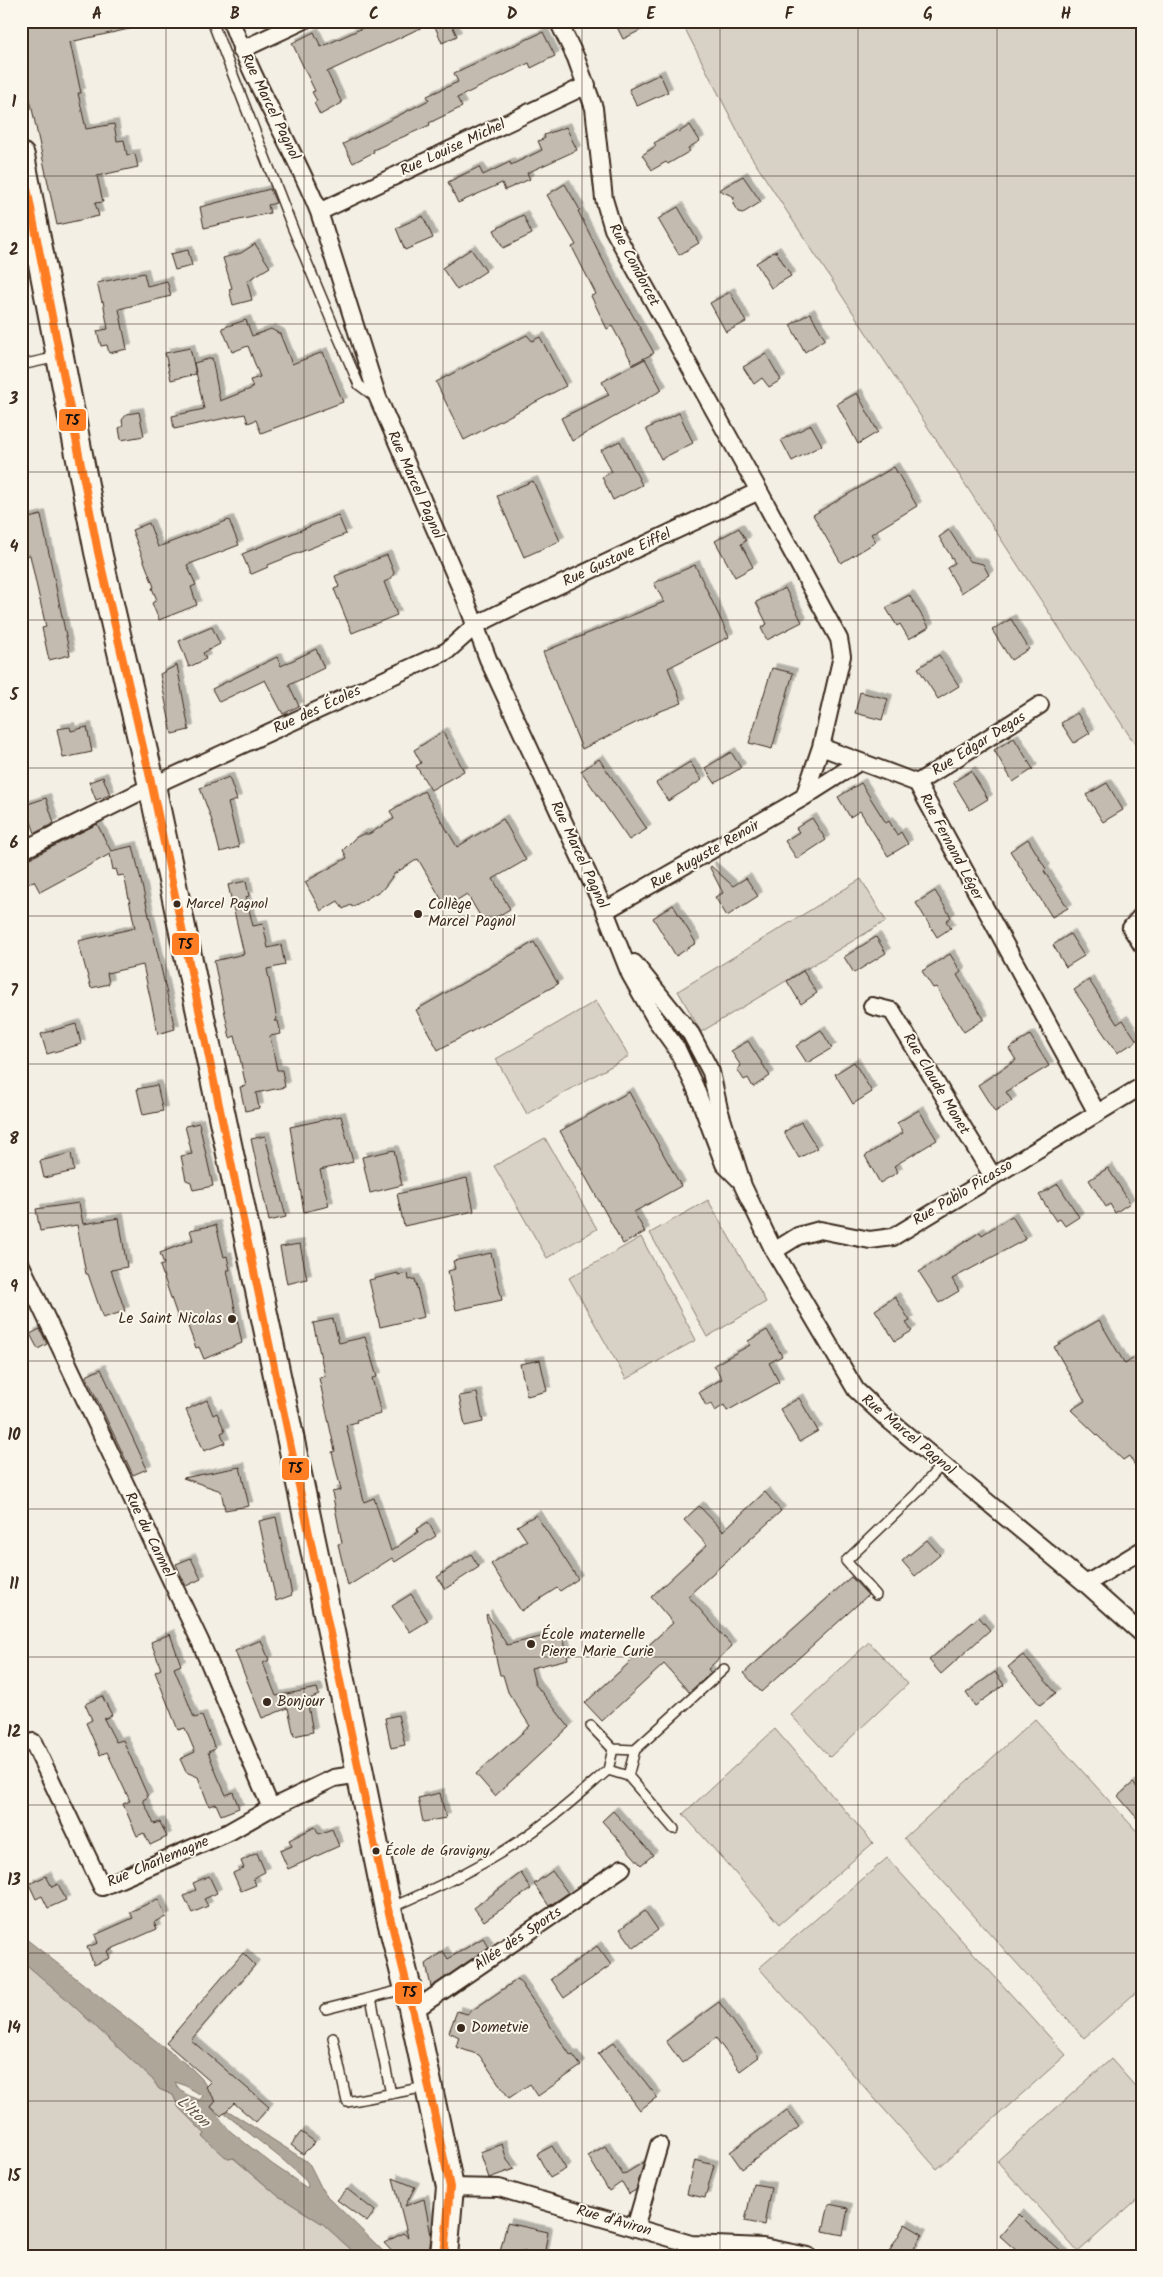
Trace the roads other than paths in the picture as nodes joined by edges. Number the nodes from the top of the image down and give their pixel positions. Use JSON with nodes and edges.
{"nodes":[{"id":1,"x":212,"y":21,"type":"edge"},
{"id":2,"x":231,"y":21,"type":"edge"},
{"id":3,"x":303,"y":21,"type":"edge"},
{"id":4,"x":558,"y":21,"type":"edge"},
{"id":5,"x":242,"y":50,"type":"junction"},
{"id":6,"x":587,"y":85,"type":"junction"},
{"id":7,"x":21,"y":156,"type":"edge"},
{"id":8,"x":319,"y":212,"type":"junction"},
{"id":9,"x":61,"y":356,"type":"junction"},
{"id":10,"x":21,"y":365,"type":"edge"},
{"id":11,"x":378,"y":398,"type":"junction"},
{"id":12,"x":759,"y":491,"type":"junction"},
{"id":13,"x":476,"y":625,"type":"junction"},
{"id":14,"x":1040,"y":705,"type":"dead end"},
{"id":15,"x":821,"y":748,"type":"junction"},
{"id":16,"x":859,"y":762,"type":"junction"},
{"id":17,"x":917,"y":783,"type":"junction"},
{"id":18,"x":152,"y":786,"type":"junction"},
{"id":19,"x":804,"y":797,"type":"junction"},
{"id":20,"x":21,"y":851,"type":"edge"},
{"id":21,"x":605,"y":911,"type":"junction"},
{"id":22,"x":1142,"y":914,"type":"edge"},
{"id":23,"x":1142,"y":945,"type":"edge"},
{"id":24,"x":872,"y":1006,"type":"dead end"},
{"id":25,"x":1142,"y":1086,"type":"edge"},
{"id":26,"x":1097,"y":1113,"type":"junction"},
{"id":27,"x":992,"y":1175,"type":"junction"},
{"id":28,"x":774,"y":1251,"type":"junction"},
{"id":29,"x":21,"y":1265,"type":"edge"},
{"id":30,"x":942,"y":1464,"type":"junction"},
{"id":31,"x":1142,"y":1550,"type":"edge"},
{"id":32,"x":1086,"y":1584,"type":"junction"},
{"id":33,"x":876,"y":1595,"type":"dead end"},
{"id":34,"x":1142,"y":1634,"type":"edge"},
{"id":35,"x":724,"y":1669,"type":"dead end"},
{"id":36,"x":591,"y":1726,"type":"dead end"},
{"id":37,"x":33,"y":1742,"type":"dead end"},
{"id":38,"x":613,"y":1749,"type":"junction"},
{"id":39,"x":635,"y":1750,"type":"junction"},
{"id":40,"x":608,"y":1770,"type":"junction"},
{"id":41,"x":360,"y":1774,"type":"junction"},
{"id":42,"x":628,"y":1776,"type":"junction"},
{"id":43,"x":271,"y":1808,"type":"junction"},
{"id":44,"x":674,"y":1829,"type":"dead end"},
{"id":45,"x":622,"y":1868,"type":"dead end"},
{"id":46,"x":388,"y":1909,"type":"junction"},
{"id":47,"x":371,"y":1998,"type":"junction"},
{"id":48,"x":410,"y":2000,"type":"junction"},
{"id":49,"x":326,"y":2009,"type":"dead end"},
{"id":50,"x":333,"y":2038,"type":"dead end"},
{"id":51,"x":429,"y":2087,"type":"junction"},
{"id":52,"x":391,"y":2094,"type":"junction"},
{"id":53,"x":659,"y":2146,"type":"dead end"},
{"id":54,"x":450,"y":2186,"type":"junction"},
{"id":55,"x":635,"y":2228,"type":"junction"},
{"id":56,"x":444,"y":2256,"type":"edge"},
{"id":57,"x":808,"y":2256,"type":"edge"}],
"edges":[{"from":1,"to":11,"type":"lane"},
{"from":2,"to":5,"type":"street","name":"Rue Marcel Pagnol"},
{"from":3,"to":5,"type":"street"},
{"from":4,"to":6,"type":"street","name":"Rue Condorcet"},
{"from":5,"to":8,"type":"street","name":"Rue Marcel Pagnol"},
{"from":6,"to":8,"type":"street","name":"Rue Louise Michel"},
{"from":6,"to":12,"type":"street","name":"Rue Condorcet"},
{"from":7,"to":9,"type":"main road"},
{"from":8,"to":11,"type":"street","name":"Rue Marcel Pagnol"},
{"from":9,"to":10,"type":"lane"},
{"from":9,"to":18,"type":"main road"},
{"from":11,"to":13,"type":"street","name":"Rue Marcel Pagnol"},
{"from":12,"to":13,"type":"street","name":"Rue Gustave Eiffel"},
{"from":12,"to":15,"type":"street"},
{"from":13,"to":18,"type":"street","name":"Rue des Écoles"},
{"from":13,"to":21,"type":"street","name":"Rue Marcel Pagnol"},
{"from":14,"to":17,"type":"street","name":"Rue Edgar Degas"},
{"from":15,"to":16,"type":"street","name":"Rue Fernand Léger"},
{"from":15,"to":19,"type":"street"},
{"from":16,"to":17,"type":"street","name":"Rue Fernand Léger"},
{"from":16,"to":19,"type":"street","name":"Rue Auguste Renoir"},
{"from":17,"to":26,"type":"street","name":"Rue Fernand Léger"},
{"from":18,"to":20,"type":"street","name":"Rue des Écoles"},
{"from":18,"to":41,"type":"main road"},
{"from":19,"to":21,"type":"street","name":"Rue Auguste Renoir"},
{"from":21,"to":28,"type":"street","name":"Rue Marcel Pagnol"},
{"from":22,"to":23,"type":"street"},
{"from":24,"to":27,"type":"street","name":"Rue Claude Monet"},
{"from":25,"to":26,"type":"street","name":"Rue Pablo Picasso"},
{"from":26,"to":27,"type":"street","name":"Rue Pablo Picasso"},
{"from":27,"to":28,"type":"street","name":"Rue Pablo Picasso"},
{"from":28,"to":30,"type":"street","name":"Rue Marcel Pagnol"},
{"from":29,"to":43,"type":"street","name":"Rue du Carmel"},
{"from":30,"to":32,"type":"street","name":"Rue Marcel Pagnol"},
{"from":30,"to":33,"type":"lane"},
{"from":31,"to":32,"type":"street"},
{"from":32,"to":34,"type":"street","name":"Rue Marcel Pagnol"},
{"from":35,"to":39,"type":"lane"},
{"from":36,"to":38,"type":"lane"},
{"from":37,"to":43,"type":"street","name":"Rue Charlemagne"},
{"from":38,"to":39,"type":"lane"},
{"from":38,"to":40,"type":"lane"},
{"from":39,"to":42,"type":"lane"},
{"from":40,"to":42,"type":"lane"},
{"from":40,"to":46,"type":"lane"},
{"from":41,"to":43,"type":"street","name":"Rue Charlemagne"},
{"from":41,"to":46,"type":"main road"},
{"from":42,"to":44,"type":"lane"},
{"from":45,"to":48,"type":"street","name":"Allée des Sports"},
{"from":46,"to":48,"type":"main road"},
{"from":47,"to":48,"type":"lane"},
{"from":47,"to":49,"type":"lane"},
{"from":47,"to":52,"type":"lane"},
{"from":48,"to":51,"type":"main road"},
{"from":50,"to":52,"type":"lane"},
{"from":51,"to":52,"type":"lane"},
{"from":51,"to":54,"type":"main road"},
{"from":53,"to":55,"type":"street"},
{"from":54,"to":55,"type":"street","name":"Rue d'Aviron"},
{"from":54,"to":56,"type":"main road"},
{"from":55,"to":57,"type":"street","name":"Rue d'Aviron"}]}
